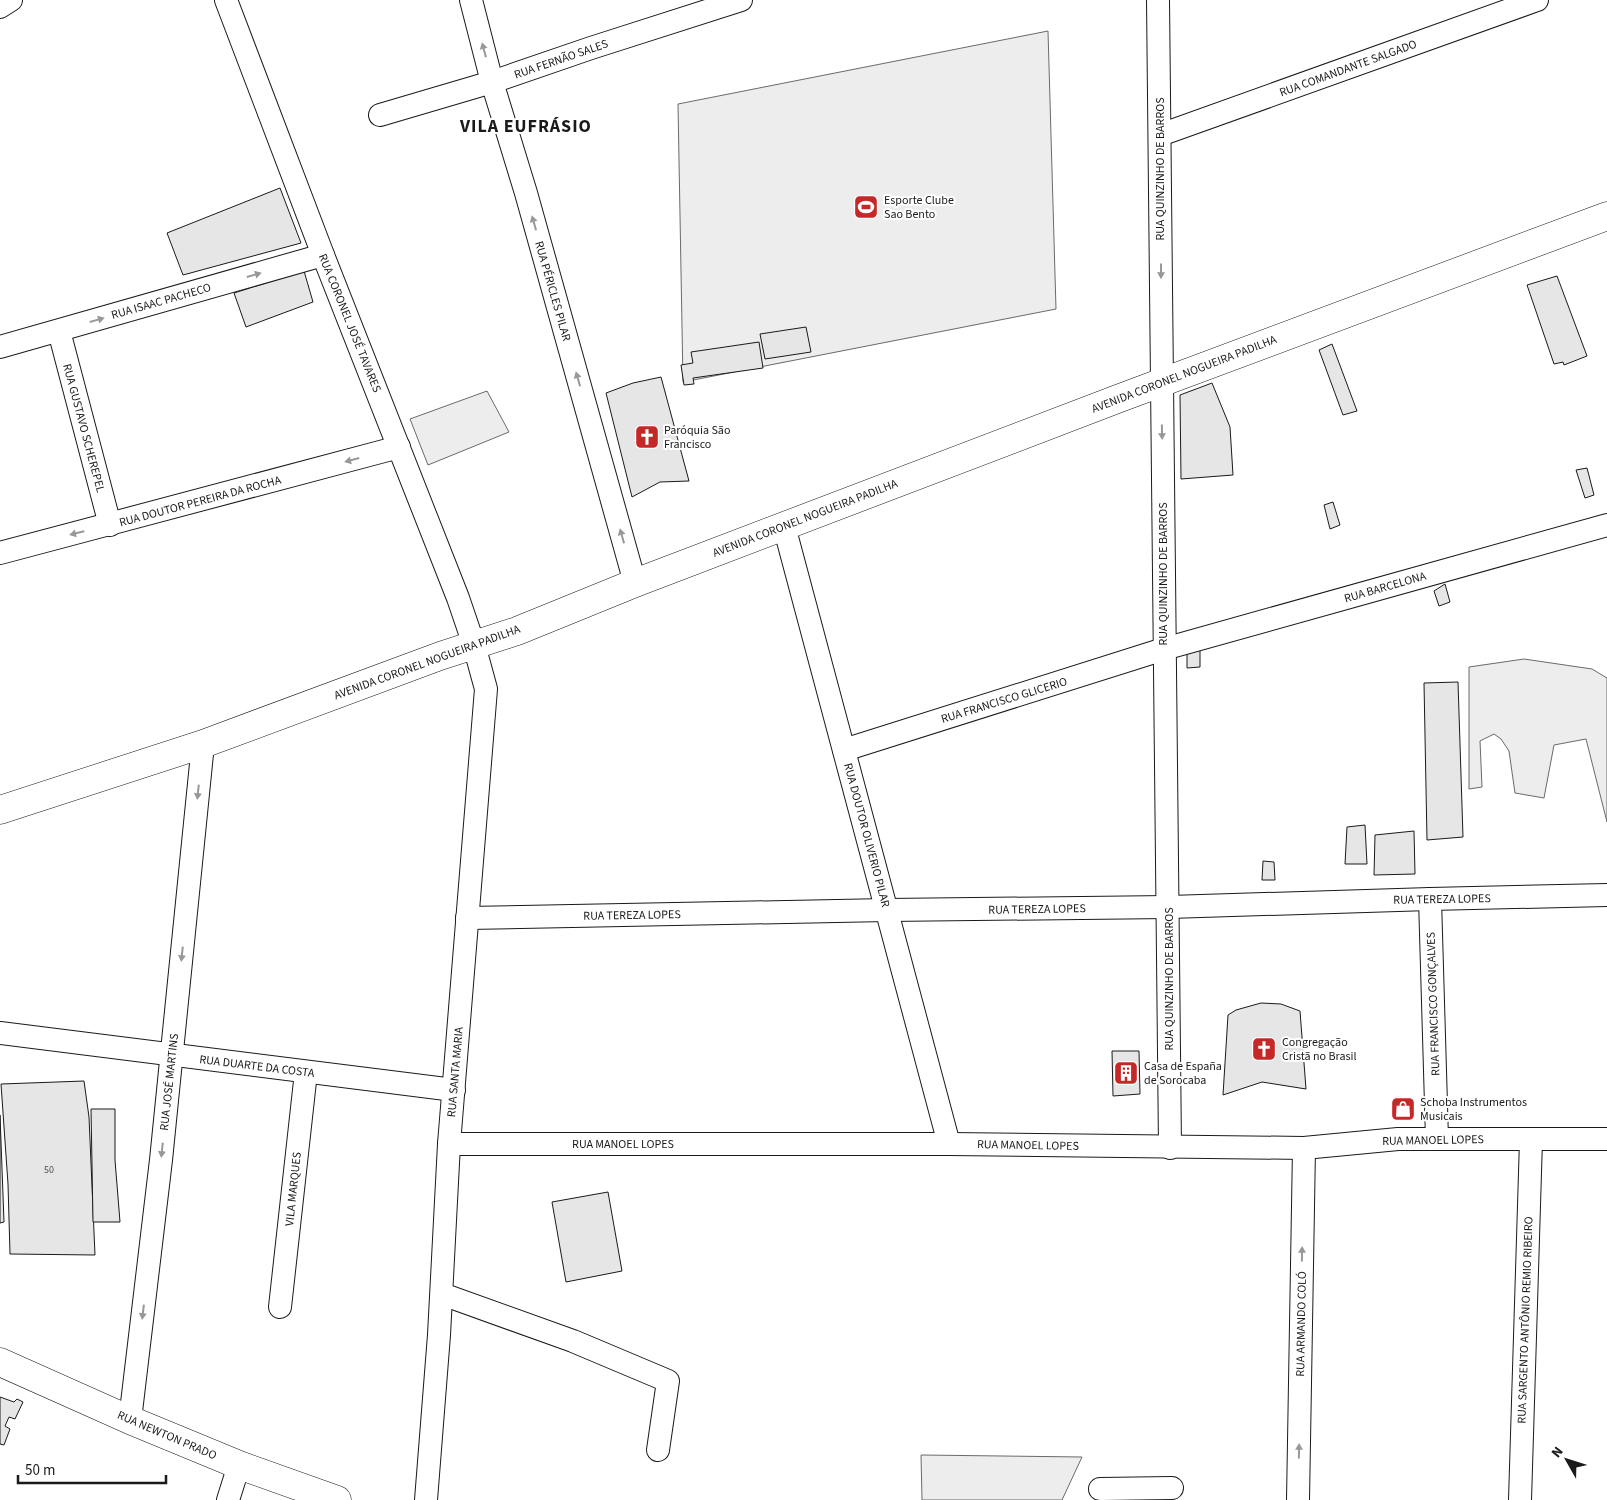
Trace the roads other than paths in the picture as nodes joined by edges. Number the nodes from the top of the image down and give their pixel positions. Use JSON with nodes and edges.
{"nodes":[{"id":1,"x":11,"y":0,"type":"edge"},
{"id":2,"x":226,"y":0,"type":"edge"},
{"id":3,"x":471,"y":0,"type":"edge"},
{"id":4,"x":741,"y":0,"type":"edge"},
{"id":5,"x":1158,"y":0,"type":"edge"},
{"id":6,"x":1537,"y":0,"type":"edge"},
{"id":7,"x":0,"y":7,"type":"edge"},
{"id":8,"x":492,"y":82,"type":"junction"},
{"id":9,"x":380,"y":115,"type":"dead end"},
{"id":10,"x":1160,"y":135,"type":"junction"},
{"id":11,"x":1607,"y":216,"type":"edge"},
{"id":12,"x":323,"y":255,"type":"junction"},
{"id":13,"x":59,"y":331,"type":"junction"},
{"id":14,"x":0,"y":347,"type":"edge"},
{"id":15,"x":1161,"y":383,"type":"junction"},
{"id":16,"x":399,"y":447,"type":"junction"},
{"id":17,"x":110,"y":525,"type":"junction"},
{"id":18,"x":1607,"y":525,"type":"edge"},
{"id":19,"x":784,"y":526,"type":"junction"},
{"id":20,"x":0,"y":553,"type":"edge"},
{"id":21,"x":635,"y":583,"type":"junction"},
{"id":22,"x":474,"y":645,"type":"junction"},
{"id":23,"x":1164,"y":649,"type":"junction"},
{"id":24,"x":203,"y":744,"type":"junction"},
{"id":25,"x":844,"y":750,"type":"junction"},
{"id":26,"x":0,"y":810,"type":"edge"},
{"id":27,"x":1607,"y":895,"type":"edge"},
{"id":28,"x":1430,"y":899,"type":"junction"},
{"id":29,"x":1169,"y":907,"type":"junction"},
{"id":30,"x":886,"y":910,"type":"junction"},
{"id":31,"x":467,"y":918,"type":"junction"},
{"id":32,"x":0,"y":1033,"type":"edge"},
{"id":33,"x":172,"y":1055,"type":"junction"},
{"id":34,"x":306,"y":1072,"type":"junction"},
{"id":35,"x":454,"y":1090,"type":"junction"},
{"id":36,"x":1437,"y":1139,"type":"junction"},
{"id":37,"x":1607,"y":1139,"type":"edge"},
{"id":38,"x":1531,"y":1140,"type":"junction"},
{"id":39,"x":449,"y":1144,"type":"junction"},
{"id":40,"x":949,"y":1144,"type":"junction"},
{"id":41,"x":1170,"y":1148,"type":"junction"},
{"id":42,"x":1304,"y":1148,"type":"junction"},
{"id":43,"x":442,"y":1294,"type":"junction"},
{"id":44,"x":280,"y":1307,"type":"dead end"},
{"id":45,"x":0,"y":1362,"type":"edge"},
{"id":46,"x":130,"y":1420,"type":"junction"},
{"id":47,"x":658,"y":1450,"type":"dead end"},
{"id":48,"x":239,"y":1465,"type":"junction"},
{"id":49,"x":1172,"y":1488,"type":"dead end"},
{"id":50,"x":1100,"y":1490,"type":"dead end"},
{"id":51,"x":228,"y":1500,"type":"edge"},
{"id":52,"x":337,"y":1500,"type":"edge"},
{"id":53,"x":426,"y":1500,"type":"edge"},
{"id":54,"x":1298,"y":1500,"type":"edge"},
{"id":55,"x":1520,"y":1500,"type":"edge"}],
"edges":[{"from":1,"to":7,"type":"street"},
{"from":2,"to":12,"type":"street","name":"RUA CORONEL JOSÉ TAVARES"},
{"from":8,"to":3,"type":"street","name":"RUA PÉRICLES PILAR","one_way":true},
{"from":4,"to":8,"type":"street","name":"RUA FERNÃO SALES"},
{"from":5,"to":10,"type":"street","name":"RUA QUINZINHO DE BARROS"},
{"from":6,"to":10,"type":"street","name":"RUA COMANDANTE SALGADO"},
{"from":8,"to":9,"type":"street","name":"RUA FERNÃO SALES"},
{"from":21,"to":8,"type":"street","name":"RUA PÉRICLES PILAR","one_way":true},
{"from":10,"to":15,"type":"street","name":"RUA QUINZINHO DE BARROS","one_way":true},
{"from":11,"to":15,"type":"main road","name":"AVENIDA CORONEL NOGUEIRA PADILHA"},
{"from":13,"to":12,"type":"street","name":"RUA ISAAC PACHECO","one_way":true},
{"from":12,"to":16,"type":"street","name":"RUA CORONEL JOSÉ TAVARES"},
{"from":13,"to":14,"type":"street","name":"RUA ISAAC PACHECO"},
{"from":13,"to":17,"type":"street","name":"RUA GUSTAVO SCHEREPEL"},
{"from":15,"to":19,"type":"main road","name":"AVENIDA CORONEL NOGUEIRA PADILHA"},
{"from":15,"to":23,"type":"street","name":"RUA QUINZINHO DE BARROS","one_way":true},
{"from":16,"to":17,"type":"street","name":"RUA DOUTOR PEREIRA DA ROCHA","one_way":true},
{"from":16,"to":22,"type":"street","name":"RUA CORONEL JOSÉ TAVARES"},
{"from":17,"to":20,"type":"street","name":"RUA DOUTOR PEREIRA DA ROCHA","one_way":true},
{"from":18,"to":23,"type":"street","name":"RUA BARCELONA"},
{"from":19,"to":21,"type":"main road","name":"AVENIDA CORONEL NOGUEIRA PADILHA"},
{"from":19,"to":25,"type":"street","name":"RUA DOUTOR OLIVERIO PILAR"},
{"from":21,"to":22,"type":"main road","name":"AVENIDA CORONEL NOGUEIRA PADILHA"},
{"from":22,"to":24,"type":"main road","name":"AVENIDA CORONEL NOGUEIRA PADILHA"},
{"from":22,"to":31,"type":"street","name":"RUA SANTA MARIA"},
{"from":23,"to":25,"type":"street","name":"RUA FRANCISCO GLICERIO"},
{"from":23,"to":29,"type":"street","name":"RUA QUINZINHO DE BARROS"},
{"from":24,"to":26,"type":"main road","name":"AVENIDA CORONEL NOGUEIRA PADILHA"},
{"from":24,"to":33,"type":"street","name":"RUA JOSÉ MARTINS","one_way":true},
{"from":25,"to":30,"type":"street","name":"RUA DOUTOR OLIVERIO PILAR"},
{"from":27,"to":28,"type":"street","name":"RUA TEREZA LOPES"},
{"from":28,"to":29,"type":"street","name":"RUA TEREZA LOPES"},
{"from":28,"to":36,"type":"street","name":"RUA FRANCISCO GONÇALVES"},
{"from":29,"to":30,"type":"street","name":"RUA TEREZA LOPES"},
{"from":29,"to":41,"type":"street","name":"RUA QUINZINHO DE BARROS"},
{"from":30,"to":31,"type":"street","name":"RUA TEREZA LOPES"},
{"from":30,"to":40,"type":"street","name":"RUA DOUTOR OLIVERIO PILAR"},
{"from":31,"to":35,"type":"street","name":"RUA SANTA MARIA"},
{"from":32,"to":33,"type":"street","name":"RUA DUARTE DA COSTA"},
{"from":33,"to":34,"type":"street","name":"RUA DUARTE DA COSTA"},
{"from":33,"to":46,"type":"street","name":"RUA JOSÉ MARTINS","one_way":true},
{"from":34,"to":35,"type":"street","name":"RUA DUARTE DA COSTA"},
{"from":34,"to":44,"type":"street","name":"VILA MARQUES"},
{"from":35,"to":39,"type":"street","name":"RUA SANTA MARIA"},
{"from":36,"to":38,"type":"street","name":"RUA MANOEL LOPES"},
{"from":36,"to":42,"type":"street","name":"RUA MANOEL LOPES"},
{"from":37,"to":38,"type":"street","name":"RUA MANOEL LOPES"},
{"from":38,"to":55,"type":"street","name":"RUA SARGENTO ANTÔNIO REMIO RIBEIRO"},
{"from":39,"to":40,"type":"street","name":"RUA MANOEL LOPES"},
{"from":39,"to":43,"type":"street","name":"RUA SANTA MARIA"},
{"from":40,"to":41,"type":"street","name":"RUA MANOEL LOPES"},
{"from":41,"to":42,"type":"street","name":"RUA MANOEL LOPES"},
{"from":54,"to":42,"type":"street","name":"RUA ARMANDO COLÓ","one_way":true},
{"from":43,"to":47,"type":"street"},
{"from":43,"to":53,"type":"street","name":"RUA SANTA MARIA"},
{"from":45,"to":46,"type":"main road","name":"RUA NEWTON PRADO"},
{"from":46,"to":48,"type":"main road","name":"RUA NEWTON PRADO"},
{"from":48,"to":51,"type":"street"},
{"from":48,"to":52,"type":"main road","name":"RUA NEWTON PRADO"},
{"from":49,"to":50,"type":"street"}]}
